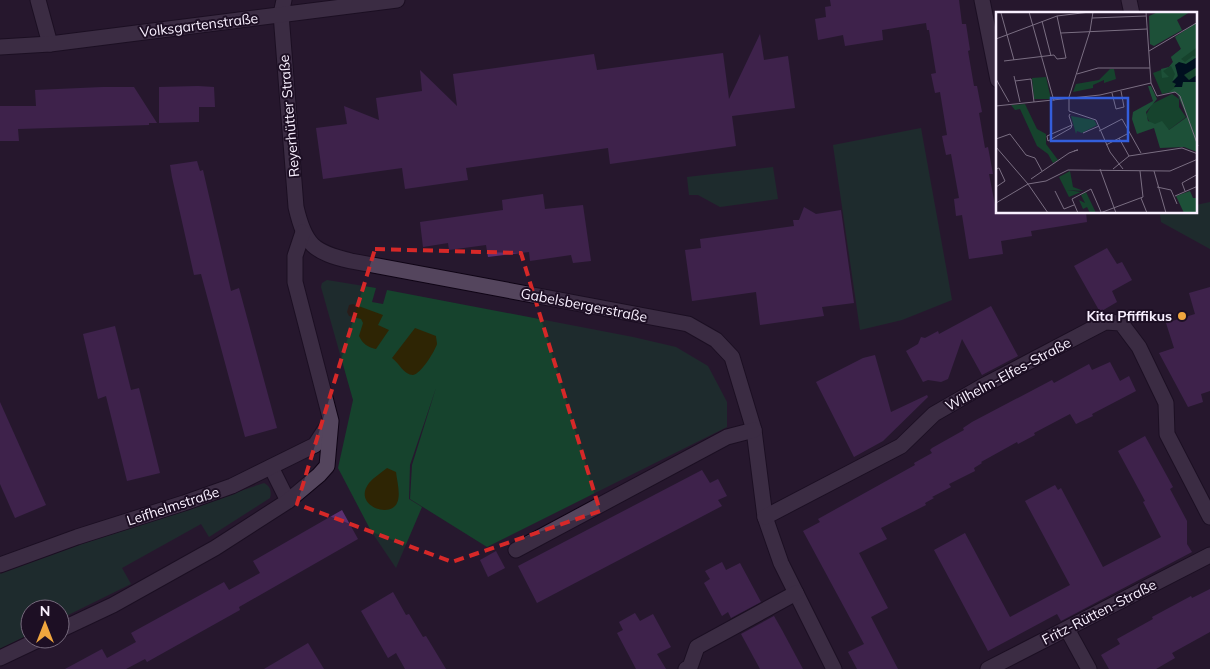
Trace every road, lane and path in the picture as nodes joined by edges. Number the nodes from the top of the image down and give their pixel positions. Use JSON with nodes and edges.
{"nodes":[{"id":1,"x":38,"y":0,"type":"edge"},
{"id":2,"x":397,"y":0,"type":"edge"},
{"id":3,"x":982,"y":0,"type":"edge"},
{"id":4,"x":282,"y":7,"type":"edge"},
{"id":5,"x":50,"y":44,"type":"junction"},
{"id":6,"x":0,"y":48,"type":"edge"},
{"id":7,"x":996,"y":70,"type":"edge"},
{"id":8,"x":303,"y":232,"type":"junction"},
{"id":9,"x":352,"y":261,"type":"joint"},
{"id":10,"x":331,"y":421,"type":"junction"},
{"id":11,"x":754,"y":430,"type":"junction"},
{"id":12,"x":270,"y":467,"type":"junction"},
{"id":13,"x":288,"y":501,"type":"junction"},
{"id":14,"x":765,"y":517,"type":"junction"},
{"id":15,"x":1210,"y":517,"type":"edge"},
{"id":16,"x":516,"y":550,"type":"dead end"},
{"id":17,"x":1210,"y":555,"type":"edge"},
{"id":18,"x":0,"y":565,"type":"edge"},
{"id":19,"x":796,"y":593,"type":"junction"},
{"id":20,"x":70,"y":625,"type":"edge"},
{"id":21,"x":1067,"y":629,"type":"junction"},
{"id":22,"x":20,"y":648,"type":"edge"},
{"id":23,"x":0,"y":658,"type":"edge"},
{"id":24,"x":686,"y":669,"type":"edge"},
{"id":25,"x":834,"y":669,"type":"edge"},
{"id":26,"x":988,"y":669,"type":"edge"},
{"id":27,"x":1089,"y":669,"type":"edge"}],
"edges":[{"from":1,"to":5,"type":"street"},
{"from":2,"to":4,"type":"street","name":"Volksgartenstraße"},
{"from":3,"to":7,"type":"street"},
{"from":4,"to":5,"type":"street","name":"Volksgartenstraße"},
{"from":4,"to":8,"type":"street","name":"Reyerhütter Straße"},
{"from":5,"to":6,"type":"street","name":"Volksgartenstraße"},
{"from":8,"to":9,"type":"street","name":"Reyerhütter Straße"},
{"from":8,"to":10,"type":"street"},
{"from":9,"to":11,"type":"street","name":"Gabelsbergerstraße"},
{"from":10,"to":12,"type":"street","name":"Leifhelmstraße"},
{"from":10,"to":13,"type":"street"},
{"from":11,"to":14,"type":"street","name":"Gabelsbergerstraße"},
{"from":11,"to":16,"type":"street"},
{"from":12,"to":13,"type":"street"},
{"from":12,"to":18,"type":"street","name":"Leifhelmstraße"},
{"from":13,"to":20,"type":"street"},
{"from":14,"to":15,"type":"street","name":"Wilhelm-Elfes-Straße"},
{"from":14,"to":19,"type":"street","name":"Gabelsbergerstraße"},
{"from":17,"to":21,"type":"street","name":"Fritz-Rütten-Straße"},
{"from":19,"to":24,"type":"street"},
{"from":19,"to":25,"type":"street","name":"Gabelsbergerstraße"},
{"from":21,"to":26,"type":"street","name":"Fritz-Rütten-Straße"},
{"from":21,"to":27,"type":"street"},
{"from":22,"to":23,"type":"street"}]}
